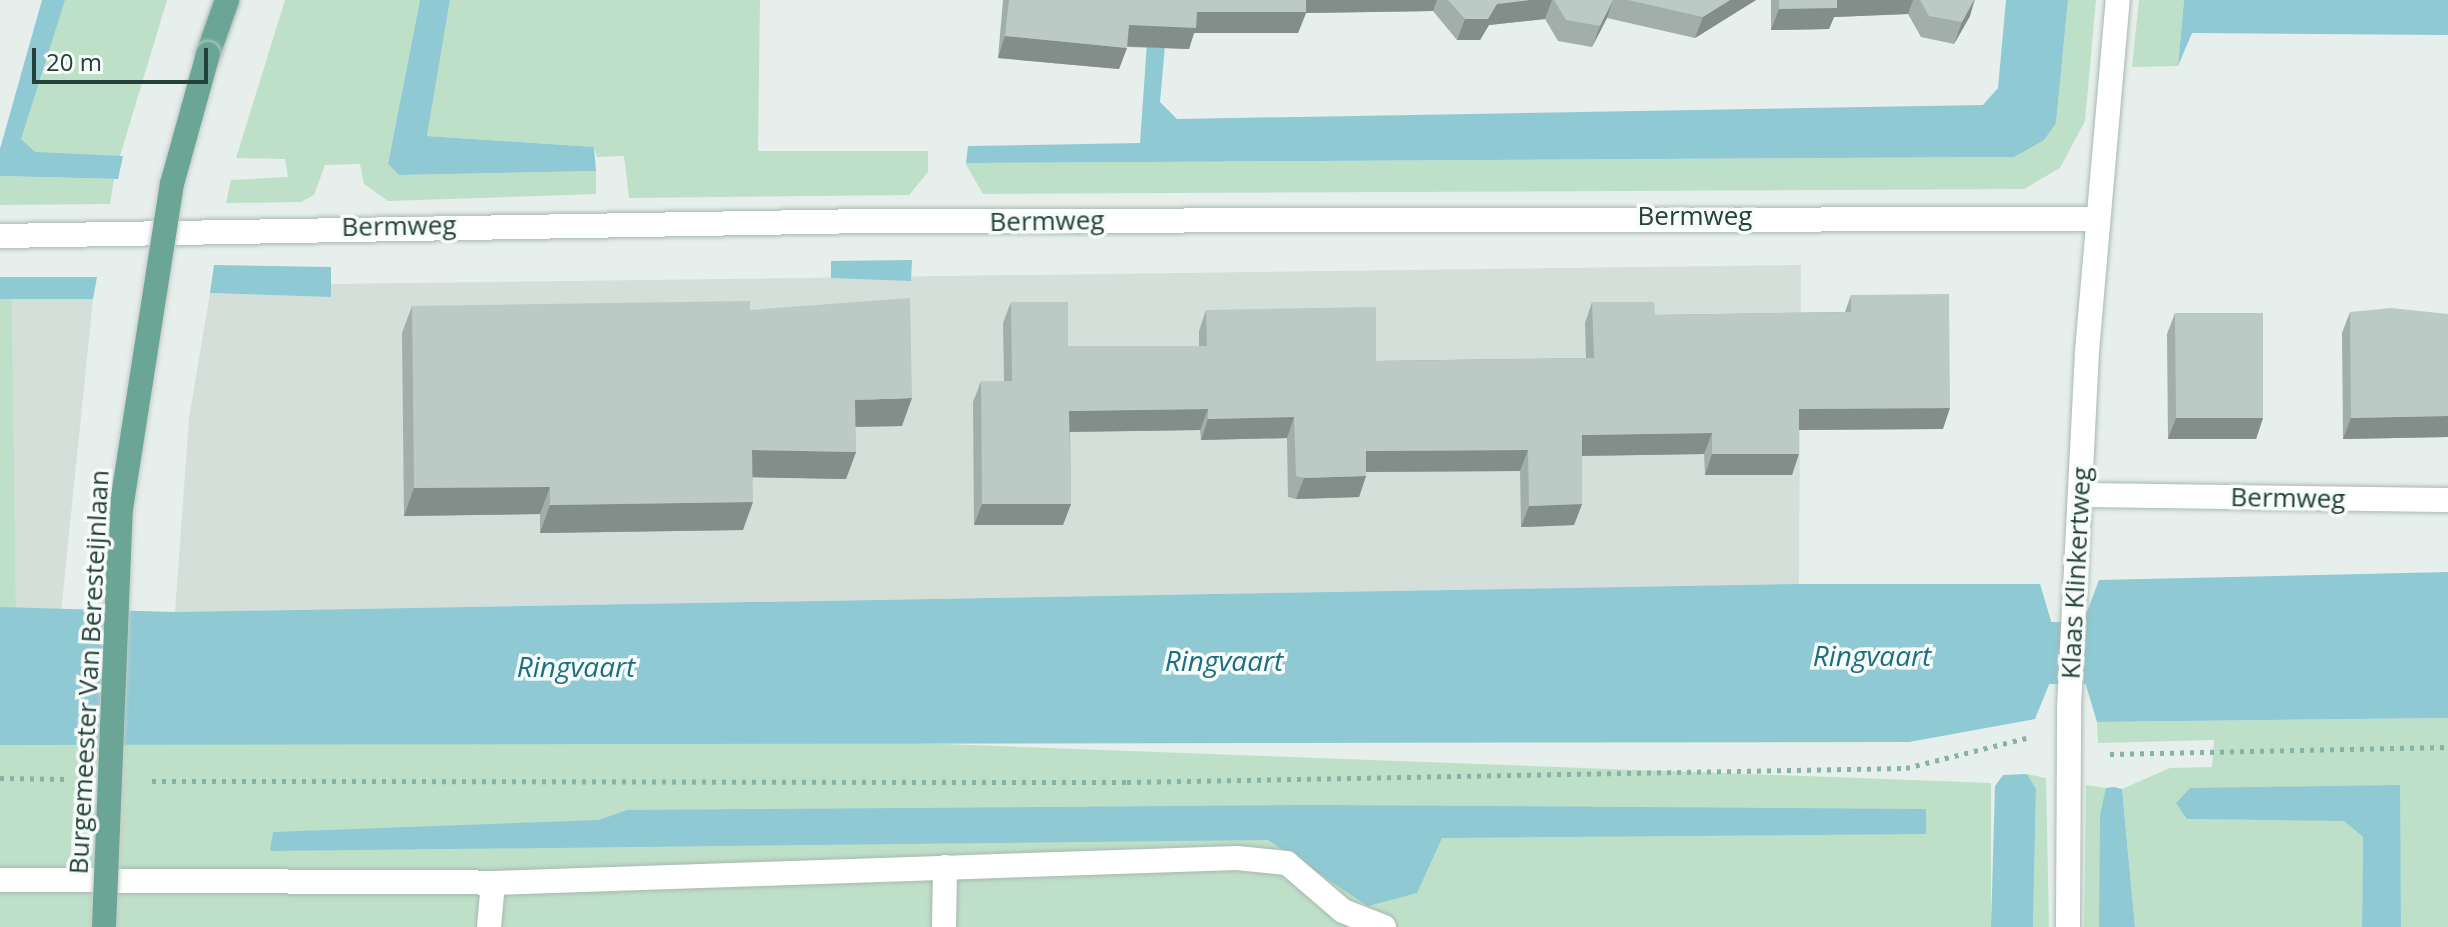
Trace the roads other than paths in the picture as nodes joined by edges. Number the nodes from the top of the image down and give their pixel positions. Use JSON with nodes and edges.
{"nodes":[{"id":1,"x":227,"y":0,"type":"edge"},
{"id":2,"x":2118,"y":0,"type":"edge"},
{"id":3,"x":2095,"y":219,"type":"junction"},
{"id":4,"x":0,"y":236,"type":"edge"},
{"id":5,"x":2080,"y":495,"type":"junction"},
{"id":6,"x":2448,"y":500,"type":"edge"},
{"id":7,"x":945,"y":867,"type":"junction"},
{"id":8,"x":0,"y":880,"type":"edge"},
{"id":9,"x":493,"y":883,"type":"junction"},
{"id":10,"x":104,"y":927,"type":"edge"},
{"id":11,"x":489,"y":927,"type":"edge"},
{"id":12,"x":944,"y":927,"type":"edge"},
{"id":13,"x":1384,"y":927,"type":"edge"},
{"id":14,"x":2068,"y":927,"type":"edge"}],
"edges":[{"from":1,"to":10,"type":"main road","name":"Burgemeester Van Beresteijnlaan","bridge":true},
{"from":2,"to":3,"type":"street","name":"Klaas Klinkertweg"},
{"from":3,"to":4,"type":"street","name":"Bermweg"},
{"from":3,"to":5,"type":"street","name":"Klaas Klinkertweg"},
{"from":5,"to":6,"type":"street","name":"Bermweg"},
{"from":5,"to":14,"type":"street","name":"Klaas Klinkertweg"},
{"from":7,"to":9,"type":"street"},
{"from":7,"to":12,"type":"street"},
{"from":7,"to":13,"type":"street"},
{"from":8,"to":9,"type":"street"},
{"from":9,"to":11,"type":"street"}]}
